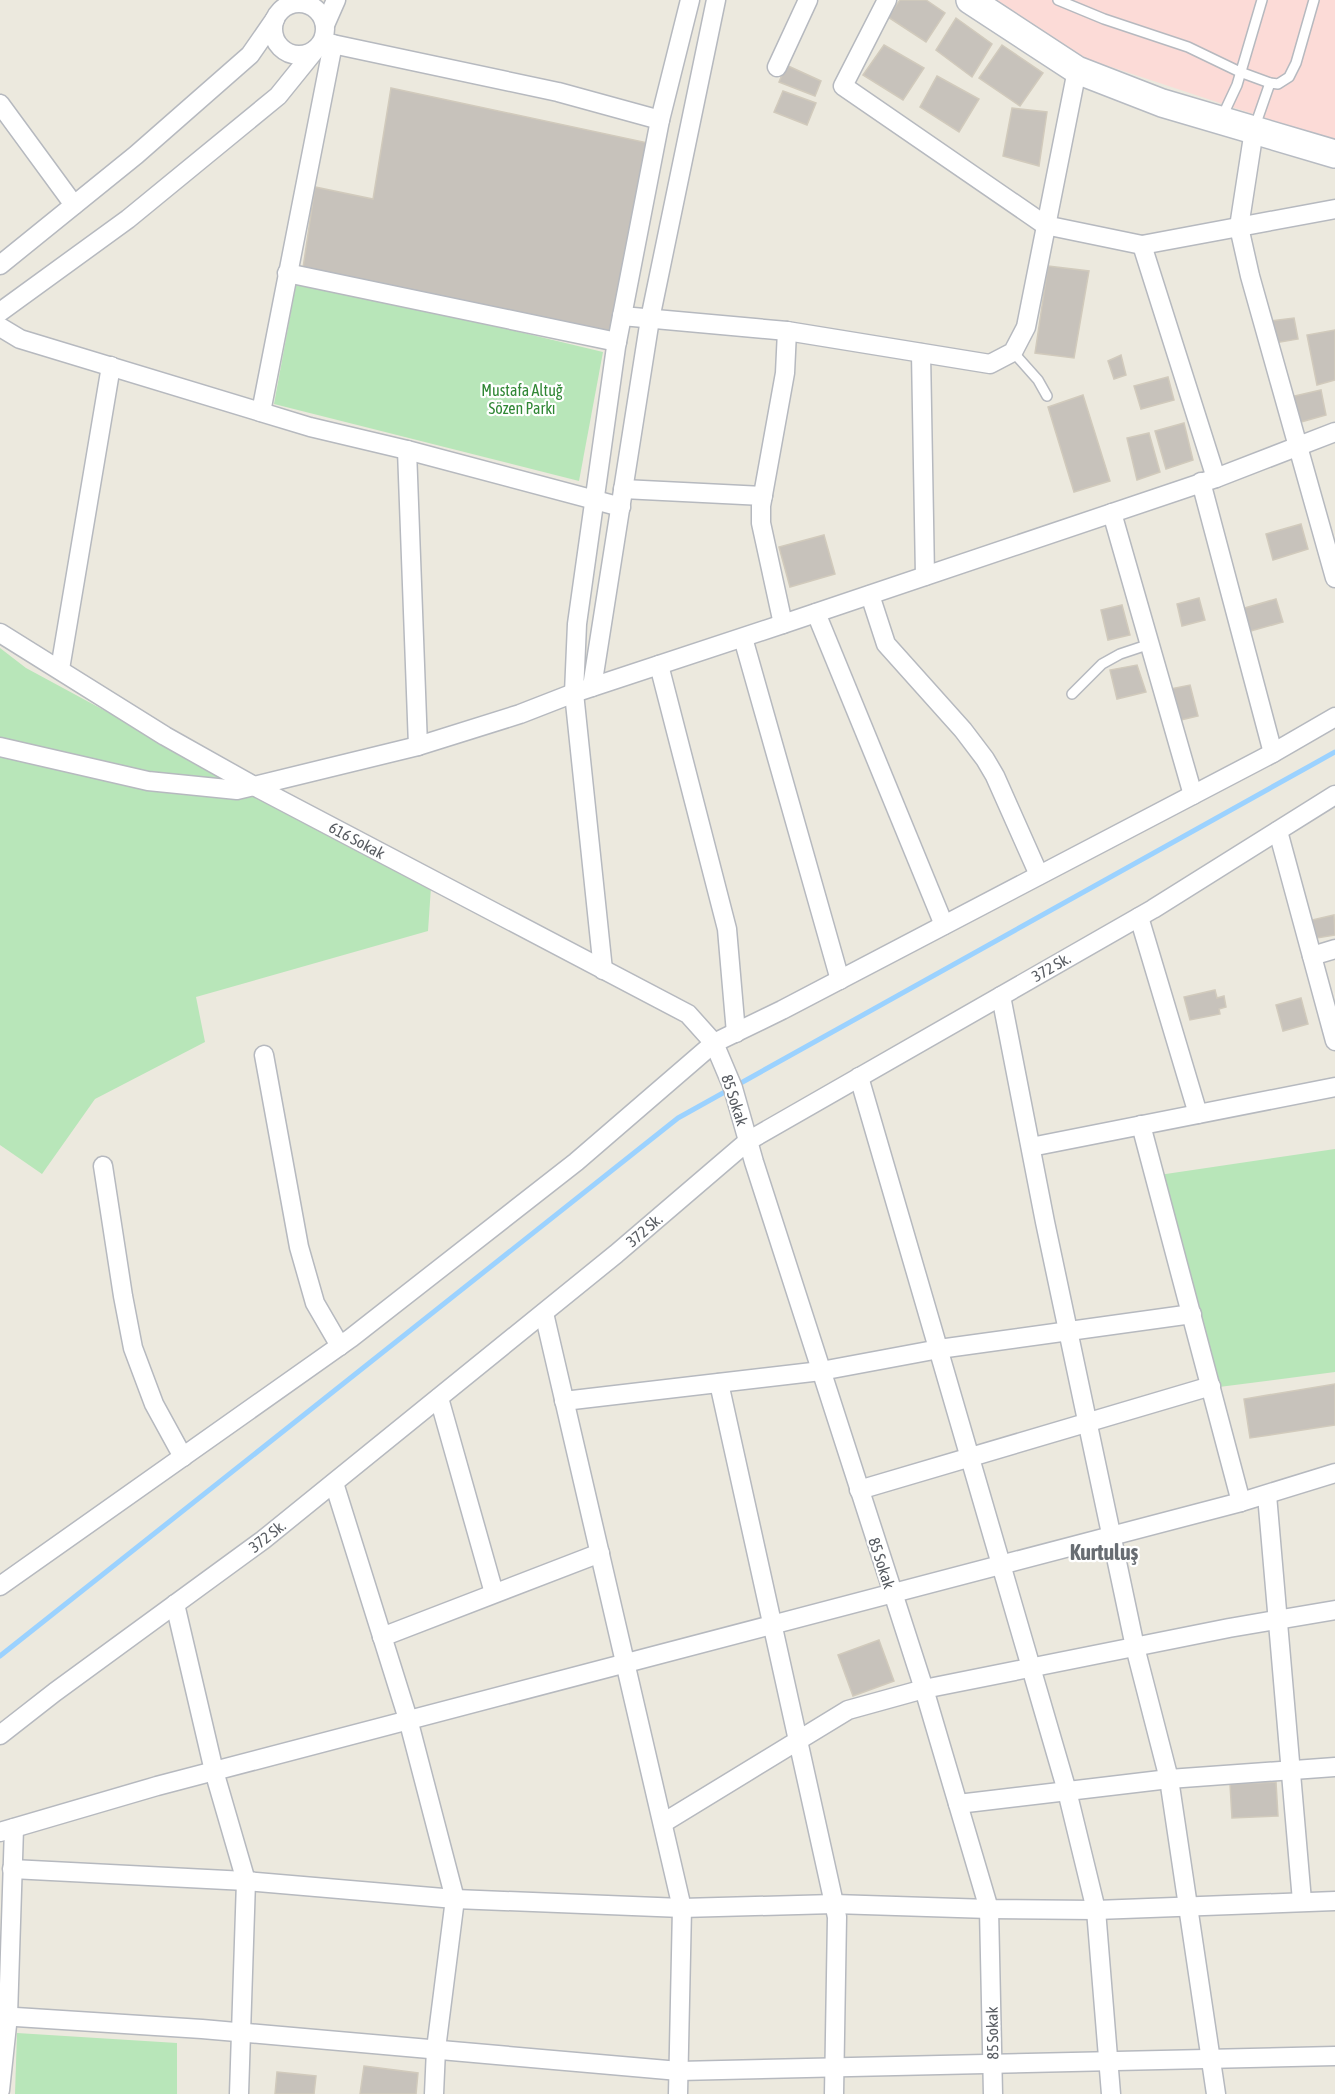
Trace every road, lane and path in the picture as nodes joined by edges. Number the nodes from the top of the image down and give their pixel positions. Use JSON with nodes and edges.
{"nodes":[{"id":1,"x":336,"y":0,"type":"edge"},
{"id":2,"x":690,"y":0,"type":"edge"},
{"id":3,"x":716,"y":0,"type":"edge"},
{"id":4,"x":808,"y":0,"type":"edge"},
{"id":5,"x":887,"y":0,"type":"edge"},
{"id":6,"x":970,"y":0,"type":"edge"},
{"id":7,"x":1058,"y":0,"type":"edge"},
{"id":8,"x":1262,"y":0,"type":"edge"},
{"id":9,"x":1314,"y":0,"type":"edge"},
{"id":10,"x":283,"y":9,"type":"edge"},
{"id":11,"x":324,"y":40,"type":"junction"},
{"id":12,"x":777,"y":67,"type":"dead end"},
{"id":13,"x":1077,"y":70,"type":"junction"},
{"id":14,"x":1240,"y":72,"type":"junction"},
{"id":15,"x":1270,"y":83,"type":"junction"},
{"id":16,"x":0,"y":104,"type":"edge"},
{"id":17,"x":660,"y":120,"type":"junction"},
{"id":18,"x":1220,"y":120,"type":"junction"},
{"id":19,"x":1254,"y":130,"type":"junction"},
{"id":20,"x":1335,"y":154,"type":"edge"},
{"id":21,"x":74,"y":205,"type":"junction"},
{"id":22,"x":1334,"y":215,"type":"edge"},
{"id":23,"x":1045,"y":225,"type":"junction"},
{"id":24,"x":1239,"y":227,"type":"junction"},
{"id":25,"x":1142,"y":245,"type":"junction"},
{"id":26,"x":0,"y":265,"type":"edge"},
{"id":27,"x":287,"y":273,"type":"junction"},
{"id":28,"x":0,"y":312,"type":"edge"},
{"id":29,"x":622,"y":316,"type":"junction"},
{"id":30,"x":650,"y":319,"type":"junction"},
{"id":31,"x":0,"y":327,"type":"edge"},
{"id":32,"x":787,"y":331,"type":"junction"},
{"id":33,"x":617,"y":342,"type":"junction"},
{"id":34,"x":1013,"y":352,"type":"junction"},
{"id":35,"x":921,"y":353,"type":"junction"},
{"id":36,"x":111,"y":366,"type":"junction"},
{"id":37,"x":1047,"y":396,"type":"dead end"},
{"id":38,"x":261,"y":412,"type":"junction"},
{"id":39,"x":1335,"y":432,"type":"edge"},
{"id":40,"x":1299,"y":446,"type":"junction"},
{"id":41,"x":407,"y":450,"type":"junction"},
{"id":42,"x":1209,"y":480,"type":"junction"},
{"id":43,"x":622,"y":498,"type":"junction"},
{"id":44,"x":594,"y":501,"type":"junction"},
{"id":45,"x":762,"y":501,"type":"junction"},
{"id":46,"x":1112,"y":513,"type":"junction"},
{"id":47,"x":925,"y":576,"type":"junction"},
{"id":48,"x":1335,"y":578,"type":"edge"},
{"id":49,"x":870,"y":595,"type":"junction"},
{"id":50,"x":816,"y":613,"type":"junction"},
{"id":51,"x":783,"y":624,"type":"junction"},
{"id":52,"x":0,"y":633,"type":"edge"},
{"id":53,"x":743,"y":638,"type":"junction"},
{"id":54,"x":1150,"y":644,"type":"junction"},
{"id":55,"x":659,"y":665,"type":"junction"},
{"id":56,"x":60,"y":669,"type":"junction"},
{"id":57,"x":592,"y":687,"type":"junction"},
{"id":58,"x":574,"y":693,"type":"junction"},
{"id":59,"x":1072,"y":694,"type":"dead end"},
{"id":60,"x":1335,"y":717,"type":"edge"},
{"id":61,"x":418,"y":746,"type":"junction"},
{"id":62,"x":0,"y":747,"type":"edge"},
{"id":63,"x":1273,"y":753,"type":"junction"},
{"id":64,"x":254,"y":786,"type":"junction"},
{"id":65,"x":1193,"y":795,"type":"junction"},
{"id":66,"x":1335,"y":795,"type":"edge"},
{"id":67,"x":1278,"y":831,"type":"junction"},
{"id":68,"x":1039,"y":875,"type":"junction"},
{"id":69,"x":1139,"y":917,"type":"junction"},
{"id":70,"x":944,"y":925,"type":"junction"},
{"id":71,"x":1335,"y":949,"type":"edge"},
{"id":72,"x":1312,"y":956,"type":"junction"},
{"id":73,"x":603,"y":970,"type":"junction"},
{"id":74,"x":840,"y":980,"type":"junction"},
{"id":75,"x":1001,"y":996,"type":"junction"},
{"id":76,"x":736,"y":1032,"type":"junction"},
{"id":77,"x":1335,"y":1041,"type":"edge"},
{"id":78,"x":714,"y":1043,"type":"junction"},
{"id":79,"x":264,"y":1055,"type":"dead end"},
{"id":80,"x":859,"y":1077,"type":"junction"},
{"id":81,"x":1335,"y":1087,"type":"edge"},
{"id":82,"x":1198,"y":1114,"type":"junction"},
{"id":83,"x":1141,"y":1125,"type":"junction"},
{"id":84,"x":748,"y":1141,"type":"junction"},
{"id":85,"x":1031,"y":1147,"type":"junction"},
{"id":86,"x":103,"y":1166,"type":"dead end"},
{"id":87,"x":544,"y":1313,"type":"junction"},
{"id":88,"x":1192,"y":1314,"type":"junction"},
{"id":89,"x":1069,"y":1331,"type":"junction"},
{"id":90,"x":340,"y":1346,"type":"junction"},
{"id":91,"x":939,"y":1349,"type":"junction"},
{"id":92,"x":821,"y":1371,"type":"junction"},
{"id":93,"x":719,"y":1383,"type":"junction"},
{"id":94,"x":1211,"y":1386,"type":"junction"},
{"id":95,"x":439,"y":1398,"type":"junction"},
{"id":96,"x":564,"y":1401,"type":"junction"},
{"id":97,"x":1088,"y":1422,"type":"junction"},
{"id":98,"x":183,"y":1456,"type":"junction"},
{"id":99,"x":970,"y":1457,"type":"junction"},
{"id":100,"x":1335,"y":1473,"type":"edge"},
{"id":101,"x":334,"y":1483,"type":"junction"},
{"id":102,"x":859,"y":1490,"type":"junction"},
{"id":103,"x":1267,"y":1495,"type":"junction"},
{"id":104,"x":1241,"y":1503,"type":"junction"},
{"id":105,"x":1112,"y":1536,"type":"junction"},
{"id":106,"x":600,"y":1553,"type":"junction"},
{"id":107,"x":1001,"y":1564,"type":"junction"},
{"id":108,"x":0,"y":1586,"type":"edge"},
{"id":109,"x":494,"y":1593,"type":"junction"},
{"id":110,"x":892,"y":1593,"type":"junction"},
{"id":111,"x":175,"y":1604,"type":"junction"},
{"id":112,"x":1335,"y":1610,"type":"edge"},
{"id":113,"x":1278,"y":1620,"type":"junction"},
{"id":114,"x":773,"y":1624,"type":"junction"},
{"id":115,"x":382,"y":1637,"type":"junction"},
{"id":116,"x":1135,"y":1647,"type":"junction"},
{"id":117,"x":625,"y":1663,"type":"junction"},
{"id":118,"x":1030,"y":1668,"type":"junction"},
{"id":119,"x":924,"y":1689,"type":"junction"},
{"id":120,"x":408,"y":1719,"type":"junction"},
{"id":121,"x":0,"y":1735,"type":"edge"},
{"id":122,"x":797,"y":1741,"type":"junction"},
{"id":123,"x":1335,"y":1767,"type":"edge"},
{"id":124,"x":1291,"y":1770,"type":"junction"},
{"id":125,"x":214,"y":1771,"type":"junction"},
{"id":126,"x":1169,"y":1779,"type":"junction"},
{"id":127,"x":1067,"y":1791,"type":"junction"},
{"id":128,"x":958,"y":1804,"type":"junction"},
{"id":129,"x":663,"y":1822,"type":"junction"},
{"id":130,"x":7,"y":1830,"type":"edge"},
{"id":131,"x":12,"y":1869,"type":"junction"},
{"id":132,"x":246,"y":1881,"type":"junction"},
{"id":133,"x":455,"y":1899,"type":"junction"},
{"id":134,"x":1302,"y":1901,"type":"junction"},
{"id":135,"x":1335,"y":1901,"type":"edge"},
{"id":136,"x":834,"y":1904,"type":"junction"},
{"id":137,"x":1188,"y":1905,"type":"junction"},
{"id":138,"x":682,"y":1908,"type":"junction"},
{"id":139,"x":989,"y":1909,"type":"junction"},
{"id":140,"x":1096,"y":1910,"type":"junction"},
{"id":141,"x":4,"y":2016,"type":"edge"},
{"id":142,"x":243,"y":2032,"type":"junction"},
{"id":143,"x":436,"y":2049,"type":"junction"},
{"id":144,"x":1335,"y":2056,"type":"edge"},
{"id":145,"x":1212,"y":2058,"type":"junction"},
{"id":146,"x":1110,"y":2060,"type":"junction"},
{"id":147,"x":992,"y":2063,"type":"junction"},
{"id":148,"x":835,"y":2067,"type":"junction"},
{"id":149,"x":679,"y":2070,"type":"junction"},
{"id":150,"x":0,"y":2090,"type":"edge"},
{"id":151,"x":239,"y":2094,"type":"edge"},
{"id":152,"x":434,"y":2094,"type":"edge"},
{"id":153,"x":678,"y":2094,"type":"edge"},
{"id":154,"x":834,"y":2094,"type":"edge"},
{"id":155,"x":993,"y":2094,"type":"edge"},
{"id":156,"x":1111,"y":2094,"type":"edge"},
{"id":157,"x":1216,"y":2094,"type":"edge"}],
"edges":[{"from":1,"to":11,"type":"street"},
{"from":2,"to":17,"type":"street"},
{"from":3,"to":30,"type":"street"},
{"from":4,"to":12,"type":"street"},
{"from":5,"to":23,"type":"street"},
{"from":6,"to":13,"type":"street"},
{"from":7,"to":14,"type":"lane"},
{"from":8,"to":14,"type":"lane"},
{"from":9,"to":15,"type":"lane"},
{"from":10,"to":11,"type":"street"},
{"from":10,"to":11,"type":"street"},
{"from":10,"to":21,"type":"street"},
{"from":11,"to":17,"type":"street"},
{"from":11,"to":27,"type":"street"},
{"from":11,"to":28,"type":"street"},
{"from":13,"to":18,"type":"street"},
{"from":13,"to":23,"type":"street"},
{"from":14,"to":15,"type":"lane"},
{"from":14,"to":18,"type":"lane"},
{"from":15,"to":19,"type":"lane"},
{"from":16,"to":21,"type":"street"},
{"from":17,"to":29,"type":"street"},
{"from":18,"to":19,"type":"street"},
{"from":19,"to":20,"type":"street"},
{"from":19,"to":24,"type":"street"},
{"from":21,"to":26,"type":"street"},
{"from":22,"to":24,"type":"street"},
{"from":23,"to":25,"type":"street"},
{"from":23,"to":34,"type":"street"},
{"from":24,"to":25,"type":"street"},
{"from":24,"to":40,"type":"street"},
{"from":25,"to":42,"type":"street"},
{"from":27,"to":33,"type":"street"},
{"from":27,"to":38,"type":"street"},
{"from":29,"to":30,"type":"street"},
{"from":29,"to":33,"type":"street"},
{"from":30,"to":32,"type":"street"},
{"from":30,"to":43,"type":"street"},
{"from":31,"to":36,"type":"street"},
{"from":32,"to":35,"type":"street"},
{"from":32,"to":45,"type":"street"},
{"from":33,"to":44,"type":"street"},
{"from":34,"to":35,"type":"street"},
{"from":34,"to":37,"type":"lane"},
{"from":35,"to":47,"type":"street"},
{"from":36,"to":38,"type":"street"},
{"from":36,"to":56,"type":"street"},
{"from":38,"to":41,"type":"street"},
{"from":39,"to":40,"type":"street"},
{"from":40,"to":42,"type":"street"},
{"from":40,"to":48,"type":"street"},
{"from":41,"to":44,"type":"street"},
{"from":41,"to":61,"type":"street"},
{"from":42,"to":46,"type":"street"},
{"from":42,"to":63,"type":"street"},
{"from":43,"to":44,"type":"street"},
{"from":43,"to":45,"type":"street"},
{"from":43,"to":57,"type":"street"},
{"from":44,"to":58,"type":"street"},
{"from":45,"to":51,"type":"street"},
{"from":46,"to":47,"type":"street"},
{"from":46,"to":54,"type":"street"},
{"from":47,"to":49,"type":"street"},
{"from":49,"to":50,"type":"street"},
{"from":49,"to":68,"type":"street"},
{"from":50,"to":51,"type":"street"},
{"from":50,"to":70,"type":"street"},
{"from":51,"to":53,"type":"street"},
{"from":52,"to":56,"type":"street","name":"616 Sokak"},
{"from":53,"to":55,"type":"street"},
{"from":53,"to":74,"type":"street"},
{"from":54,"to":59,"type":"lane"},
{"from":54,"to":65,"type":"street"},
{"from":55,"to":57,"type":"street"},
{"from":55,"to":76,"type":"street"},
{"from":56,"to":64,"type":"street","name":"616 Sokak"},
{"from":57,"to":58,"type":"street"},
{"from":58,"to":61,"type":"street"},
{"from":58,"to":73,"type":"street"},
{"from":60,"to":63,"type":"street"},
{"from":61,"to":64,"type":"street"},
{"from":62,"to":64,"type":"street"},
{"from":63,"to":65,"type":"street"},
{"from":64,"to":73,"type":"street","name":"616 Sokak"},
{"from":65,"to":68,"type":"street"},
{"from":66,"to":67,"type":"street","name":"372 Sk."},
{"from":67,"to":69,"type":"street","name":"372 Sk."},
{"from":67,"to":72,"type":"street"},
{"from":68,"to":70,"type":"street"},
{"from":69,"to":75,"type":"street","name":"372 Sk."},
{"from":69,"to":82,"type":"street"},
{"from":70,"to":74,"type":"street"},
{"from":71,"to":72,"type":"street"},
{"from":72,"to":77,"type":"street"},
{"from":73,"to":78,"type":"street","name":"616 Sokak"},
{"from":74,"to":76,"type":"street"},
{"from":75,"to":80,"type":"street","name":"372 Sk."},
{"from":75,"to":85,"type":"street"},
{"from":76,"to":78,"type":"street"},
{"from":78,"to":84,"type":"street","name":"85 Sokak"},
{"from":78,"to":90,"type":"street"},
{"from":79,"to":90,"type":"street"},
{"from":80,"to":84,"type":"street","name":"372 Sk."},
{"from":80,"to":91,"type":"street"},
{"from":81,"to":82,"type":"street"},
{"from":82,"to":83,"type":"street"},
{"from":83,"to":85,"type":"street"},
{"from":83,"to":88,"type":"street"},
{"from":84,"to":87,"type":"street","name":"372 Sk."},
{"from":84,"to":92,"type":"street","name":"85 Sokak"},
{"from":85,"to":89,"type":"street"},
{"from":86,"to":98,"type":"street"},
{"from":87,"to":95,"type":"street","name":"372 Sk."},
{"from":87,"to":96,"type":"street"},
{"from":88,"to":89,"type":"street"},
{"from":88,"to":94,"type":"street"},
{"from":89,"to":91,"type":"street"},
{"from":89,"to":97,"type":"street"},
{"from":90,"to":98,"type":"street"},
{"from":91,"to":92,"type":"street"},
{"from":91,"to":99,"type":"street"},
{"from":92,"to":93,"type":"street"},
{"from":92,"to":102,"type":"street","name":"85 Sokak"},
{"from":93,"to":96,"type":"street"},
{"from":93,"to":114,"type":"street"},
{"from":94,"to":97,"type":"street"},
{"from":94,"to":104,"type":"street"},
{"from":95,"to":101,"type":"street","name":"372 Sk."},
{"from":95,"to":109,"type":"street"},
{"from":96,"to":106,"type":"street"},
{"from":97,"to":99,"type":"street"},
{"from":97,"to":105,"type":"street"},
{"from":98,"to":108,"type":"street"},
{"from":99,"to":102,"type":"street"},
{"from":99,"to":107,"type":"street"},
{"from":100,"to":103,"type":"street"},
{"from":101,"to":111,"type":"street","name":"372 Sk."},
{"from":101,"to":115,"type":"street"},
{"from":102,"to":110,"type":"street","name":"85 Sokak"},
{"from":103,"to":104,"type":"street"},
{"from":103,"to":113,"type":"street"},
{"from":104,"to":105,"type":"street"},
{"from":105,"to":107,"type":"street"},
{"from":105,"to":116,"type":"street"},
{"from":106,"to":109,"type":"street"},
{"from":106,"to":117,"type":"street"},
{"from":107,"to":110,"type":"street"},
{"from":107,"to":118,"type":"street"},
{"from":109,"to":115,"type":"street"},
{"from":110,"to":114,"type":"street"},
{"from":110,"to":119,"type":"street","name":"85 Sokak"},
{"from":111,"to":121,"type":"street","name":"372 Sk."},
{"from":111,"to":125,"type":"street"},
{"from":112,"to":113,"type":"street"},
{"from":113,"to":116,"type":"street"},
{"from":113,"to":124,"type":"street"},
{"from":114,"to":117,"type":"street"},
{"from":114,"to":122,"type":"street"},
{"from":115,"to":120,"type":"street"},
{"from":116,"to":118,"type":"street"},
{"from":116,"to":126,"type":"street"},
{"from":117,"to":120,"type":"street"},
{"from":117,"to":129,"type":"street"},
{"from":118,"to":119,"type":"street"},
{"from":118,"to":127,"type":"street"},
{"from":119,"to":122,"type":"street"},
{"from":119,"to":128,"type":"street","name":"85 Sokak"},
{"from":120,"to":125,"type":"street"},
{"from":120,"to":133,"type":"street"},
{"from":122,"to":129,"type":"street"},
{"from":122,"to":136,"type":"street"},
{"from":123,"to":124,"type":"street"},
{"from":124,"to":126,"type":"street"},
{"from":124,"to":134,"type":"street"},
{"from":125,"to":130,"type":"street"},
{"from":125,"to":132,"type":"street"},
{"from":126,"to":127,"type":"street"},
{"from":126,"to":137,"type":"street"},
{"from":127,"to":128,"type":"street"},
{"from":127,"to":140,"type":"street"},
{"from":128,"to":139,"type":"street","name":"85 Sokak"},
{"from":129,"to":138,"type":"street"},
{"from":130,"to":131,"type":"street"},
{"from":131,"to":132,"type":"street"},
{"from":131,"to":141,"type":"street"},
{"from":132,"to":133,"type":"street"},
{"from":132,"to":142,"type":"street"},
{"from":133,"to":138,"type":"street"},
{"from":133,"to":143,"type":"street"},
{"from":134,"to":135,"type":"street"},
{"from":134,"to":137,"type":"street"},
{"from":136,"to":138,"type":"street"},
{"from":136,"to":139,"type":"street"},
{"from":136,"to":148,"type":"street"},
{"from":137,"to":140,"type":"street"},
{"from":137,"to":145,"type":"street"},
{"from":138,"to":149,"type":"street"},
{"from":139,"to":140,"type":"street"},
{"from":139,"to":147,"type":"street","name":"85 Sokak"},
{"from":140,"to":146,"type":"street"},
{"from":141,"to":142,"type":"street"},
{"from":141,"to":150,"type":"street"},
{"from":142,"to":143,"type":"street"},
{"from":142,"to":151,"type":"street"},
{"from":143,"to":149,"type":"street"},
{"from":143,"to":152,"type":"street"},
{"from":144,"to":145,"type":"street"},
{"from":145,"to":146,"type":"street"},
{"from":145,"to":157,"type":"street"},
{"from":146,"to":147,"type":"street"},
{"from":146,"to":156,"type":"street"},
{"from":147,"to":148,"type":"street"},
{"from":147,"to":155,"type":"street","name":"85 Sokak"},
{"from":148,"to":149,"type":"street"},
{"from":148,"to":154,"type":"street"},
{"from":149,"to":153,"type":"street"}]}
